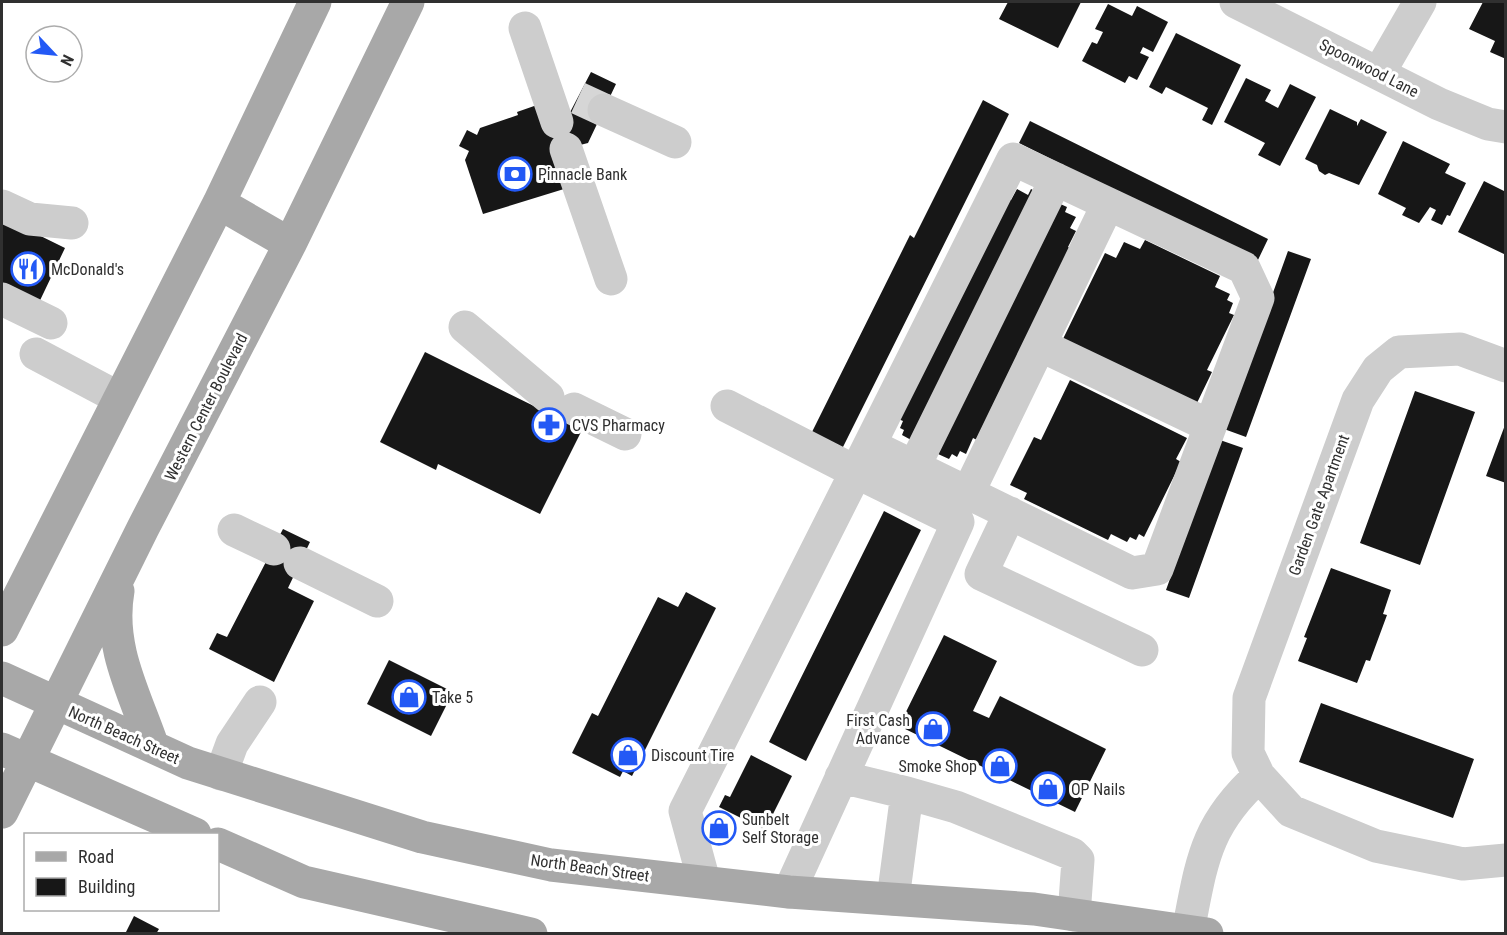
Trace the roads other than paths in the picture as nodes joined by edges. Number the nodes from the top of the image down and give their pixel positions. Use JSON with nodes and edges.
{"nodes":[{"id":1,"x":315,"y":2,"type":"edge"},
{"id":2,"x":408,"y":2,"type":"edge"},
{"id":3,"x":1236,"y":2,"type":"edge"},
{"id":4,"x":1420,"y":2,"type":"edge"},
{"id":5,"x":525,"y":28,"type":"dead end"},
{"id":6,"x":1379,"y":73,"type":"junction"},
{"id":7,"x":576,"y":120,"type":"junction"},
{"id":8,"x":1506,"y":127,"type":"edge"},
{"id":9,"x":675,"y":142,"type":"dead end"},
{"id":10,"x":1056,"y":179,"type":"junction"},
{"id":11,"x":219,"y":203,"type":"junction"},
{"id":12,"x":1108,"y":204,"type":"junction"},
{"id":13,"x":2,"y":206,"type":"edge"},
{"id":14,"x":72,"y":222,"type":"dead end"},
{"id":15,"x":290,"y":244,"type":"junction"},
{"id":16,"x":611,"y":279,"type":"dead end"},
{"id":17,"x":2,"y":299,"type":"edge"},
{"id":18,"x":51,"y":323,"type":"dead end"},
{"id":19,"x":465,"y":327,"type":"dead end"},
{"id":20,"x":1040,"y":345,"type":"junction"},
{"id":21,"x":36,"y":354,"type":"dead end"},
{"id":22,"x":1506,"y":366,"type":"edge"},
{"id":23,"x":119,"y":398,"type":"junction"},
{"id":24,"x":727,"y":406,"type":"dead end"},
{"id":25,"x":1210,"y":426,"type":"junction"},
{"id":26,"x":625,"y":434,"type":"dead end"},
{"id":27,"x":863,"y":459,"type":"junction"},
{"id":28,"x":914,"y":467,"type":"junction"},
{"id":29,"x":968,"y":493,"type":"junction"},
{"id":30,"x":1010,"y":513,"type":"junction"},
{"id":31,"x":234,"y":530,"type":"dead end"},
{"id":32,"x":31,"y":569,"type":"junction"},
{"id":33,"x":121,"y":574,"type":"junction"},
{"id":34,"x":2,"y":585,"type":"edge"},
{"id":35,"x":377,"y":601,"type":"dead end"},
{"id":36,"x":2,"y":630,"type":"edge"},
{"id":37,"x":1142,"y":650,"type":"dead end"},
{"id":38,"x":2,"y":678,"type":"edge"},
{"id":39,"x":260,"y":702,"type":"dead end"},
{"id":40,"x":56,"y":704,"type":"junction"},
{"id":41,"x":153,"y":747,"type":"junction"},
{"id":42,"x":15,"y":755,"type":"edge"},
{"id":43,"x":221,"y":774,"type":"junction"},
{"id":44,"x":1258,"y":776,"type":"junction"},
{"id":45,"x":841,"y":777,"type":"junction"},
{"id":46,"x":907,"y":793,"type":"junction"},
{"id":47,"x":2,"y":812,"type":"edge"},
{"id":48,"x":193,"y":833,"type":"edge"},
{"id":49,"x":219,"y":844,"type":"edge"},
{"id":50,"x":1506,"y":860,"type":"edge"},
{"id":51,"x":704,"y":881,"type":"junction"},
{"id":52,"x":789,"y":892,"type":"junction"},
{"id":53,"x":893,"y":899,"type":"junction"},
{"id":54,"x":1074,"y":915,"type":"junction"},
{"id":55,"x":1198,"y":932,"type":"edge"},
{"id":56,"x":531,"y":933,"type":"edge"}],
"edges":[{"from":1,"to":11,"type":"main road"},
{"from":2,"to":15,"type":"main road","name":"Western Center Boulevard"},
{"from":3,"to":6,"type":"street","name":"Spoonwood Lane"},
{"from":4,"to":6,"type":"street"},
{"from":5,"to":7,"type":"street"},
{"from":6,"to":8,"type":"street","name":"Spoonwood Lane"},
{"from":7,"to":9,"type":"street"},
{"from":7,"to":16,"type":"street"},
{"from":10,"to":12,"type":"street"},
{"from":10,"to":27,"type":"street"},
{"from":10,"to":28,"type":"street"},
{"from":11,"to":15,"type":"main road"},
{"from":11,"to":23,"type":"main road"},
{"from":12,"to":20,"type":"street"},
{"from":12,"to":25,"type":"street"},
{"from":13,"to":14,"type":"street"},
{"from":15,"to":33,"type":"main road","name":"Western Center Boulevard"},
{"from":17,"to":18,"type":"street"},
{"from":19,"to":26,"type":"street"},
{"from":20,"to":25,"type":"street"},
{"from":20,"to":29,"type":"street"},
{"from":21,"to":23,"type":"street"},
{"from":22,"to":44,"type":"street","name":"Garden Gate Apartment"},
{"from":23,"to":32,"type":"main road"},
{"from":24,"to":27,"type":"street"},
{"from":25,"to":30,"type":"street"},
{"from":27,"to":28,"type":"street"},
{"from":27,"to":45,"type":"street"},
{"from":27,"to":51,"type":"street"},
{"from":28,"to":29,"type":"street"},
{"from":29,"to":30,"type":"street"},
{"from":30,"to":37,"type":"street"},
{"from":31,"to":35,"type":"street"},
{"from":32,"to":34,"type":"main road"},
{"from":32,"to":36,"type":"main road"},
{"from":33,"to":40,"type":"main road","name":"Western Center Boulevard"},
{"from":33,"to":41,"type":"main road"},
{"from":38,"to":40,"type":"main road","name":"North Beach Street"},
{"from":39,"to":43,"type":"street"},
{"from":40,"to":41,"type":"main road","name":"North Beach Street"},
{"from":40,"to":42,"type":"main road","name":"Western Center Boulevard"},
{"from":41,"to":43,"type":"main road","name":"North Beach Street"},
{"from":42,"to":47,"type":"main road","name":"Western Center Boulevard"},
{"from":42,"to":48,"type":"main road"},
{"from":43,"to":51,"type":"main road","name":"North Beach Street"},
{"from":44,"to":50,"type":"street","name":"Garden Gate Apartment"},
{"from":44,"to":55,"type":"street"},
{"from":45,"to":46,"type":"street"},
{"from":45,"to":52,"type":"street"},
{"from":46,"to":53,"type":"street"},
{"from":46,"to":54,"type":"street"},
{"from":49,"to":56,"type":"main road"},
{"from":51,"to":52,"type":"main road","name":"North Beach Street"},
{"from":52,"to":53,"type":"main road","name":"North Beach Street"},
{"from":53,"to":54,"type":"main road","name":"North Beach Street"},
{"from":54,"to":55,"type":"main road","name":"North Beach Street"}]}
